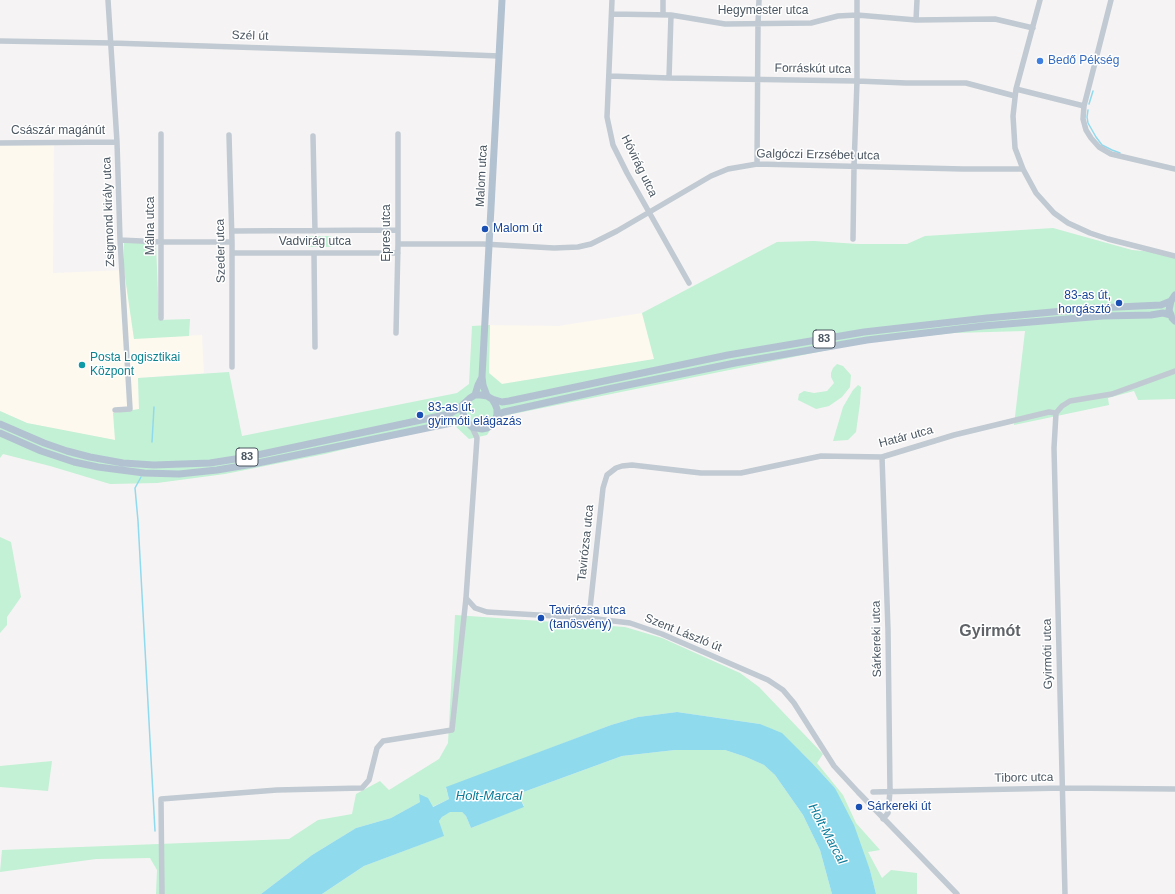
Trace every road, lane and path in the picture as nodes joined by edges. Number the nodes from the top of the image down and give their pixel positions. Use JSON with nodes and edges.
{"nodes":[{"id":1,"x":108,"y":0,"type":"edge"},
{"id":2,"x":502,"y":0,"type":"edge"},
{"id":3,"x":612,"y":0,"type":"edge"},
{"id":4,"x":663,"y":0,"type":"edge"},
{"id":5,"x":759,"y":0,"type":"edge"},
{"id":6,"x":857,"y":0,"type":"edge"},
{"id":7,"x":917,"y":0,"type":"edge"},
{"id":8,"x":1040,"y":0,"type":"edge"},
{"id":9,"x":1110,"y":0,"type":"edge"},
{"id":10,"x":612,"y":14,"type":"junction"},
{"id":11,"x":663,"y":14,"type":"junction"},
{"id":12,"x":671,"y":15,"type":"junction"},
{"id":13,"x":857,"y":15,"type":"junction"},
{"id":14,"x":916,"y":20,"type":"junction"},
{"id":15,"x":758,"y":23,"type":"junction"},
{"id":16,"x":1033,"y":28,"type":"junction"},
{"id":17,"x":0,"y":41,"type":"edge"},
{"id":18,"x":112,"y":43,"type":"junction"},
{"id":19,"x":499,"y":56,"type":"junction"},
{"id":20,"x":609,"y":76,"type":"junction"},
{"id":21,"x":669,"y":78,"type":"junction"},
{"id":22,"x":758,"y":79,"type":"junction"},
{"id":23,"x":857,"y":81,"type":"junction"},
{"id":24,"x":1016,"y":89,"type":"junction"},
{"id":25,"x":1015,"y":96,"type":"junction"},
{"id":26,"x":1084,"y":106,"type":"junction"},
{"id":27,"x":161,"y":134,"type":"dead end"},
{"id":28,"x":398,"y":134,"type":"dead end"},
{"id":29,"x":229,"y":135,"type":"dead end"},
{"id":30,"x":313,"y":136,"type":"dead end"},
{"id":31,"x":0,"y":142,"type":"edge"},
{"id":32,"x":117,"y":142,"type":"junction"},
{"id":33,"x":757,"y":164,"type":"junction"},
{"id":34,"x":854,"y":167,"type":"junction"},
{"id":35,"x":1023,"y":169,"type":"junction"},
{"id":36,"x":1175,"y":169,"type":"edge"},
{"id":37,"x":650,"y":212,"type":"junction"},
{"id":38,"x":315,"y":230,"type":"junction"},
{"id":39,"x":398,"y":230,"type":"junction"},
{"id":40,"x":232,"y":231,"type":"junction"},
{"id":41,"x":853,"y":239,"type":"dead end"},
{"id":42,"x":120,"y":240,"type":"junction"},
{"id":43,"x":162,"y":242,"type":"junction"},
{"id":44,"x":232,"y":242,"type":"junction"},
{"id":45,"x":398,"y":244,"type":"junction"},
{"id":46,"x":489,"y":245,"type":"junction"},
{"id":47,"x":232,"y":253,"type":"junction"},
{"id":48,"x":314,"y":253,"type":"junction"},
{"id":49,"x":398,"y":253,"type":"junction"},
{"id":50,"x":1175,"y":256,"type":"edge"},
{"id":51,"x":689,"y":283,"type":"dead end"},
{"id":52,"x":1173,"y":298,"type":"edge"},
{"id":53,"x":161,"y":318,"type":"dead end"},
{"id":54,"x":1173,"y":318,"type":"edge"},
{"id":55,"x":396,"y":333,"type":"dead end"},
{"id":56,"x":315,"y":347,"type":"dead end"},
{"id":57,"x":232,"y":367,"type":"dead end"},
{"id":58,"x":1175,"y":372,"type":"edge"},
{"id":59,"x":482,"y":377,"type":"junction"},
{"id":60,"x":476,"y":395,"type":"junction"},
{"id":61,"x":489,"y":398,"type":"junction"},
{"id":62,"x":466,"y":402,"type":"junction"},
{"id":63,"x":115,"y":410,"type":"dead end"},
{"id":64,"x":1056,"y":413,"type":"junction"},
{"id":65,"x":497,"y":415,"type":"junction"},
{"id":66,"x":0,"y":424,"type":"edge"},
{"id":67,"x":469,"y":425,"type":"junction"},
{"id":68,"x":487,"y":428,"type":"junction"},
{"id":69,"x":0,"y":433,"type":"edge"},
{"id":70,"x":477,"y":438,"type":"junction"},
{"id":71,"x":882,"y":457,"type":"junction"},
{"id":72,"x":610,"y":472,"type":"joint"},
{"id":73,"x":466,"y":598,"type":"junction"},
{"id":74,"x":589,"y":618,"type":"junction"},
{"id":75,"x":1063,"y":788,"type":"junction"},
{"id":76,"x":1175,"y":789,"type":"edge"},
{"id":77,"x":890,"y":791,"type":"junction"},
{"id":78,"x":873,"y":792,"type":"dead end"},
{"id":79,"x":883,"y":819,"type":"junction"},
{"id":80,"x":162,"y":894,"type":"edge"},
{"id":81,"x":957,"y":894,"type":"edge"},
{"id":82,"x":1065,"y":894,"type":"edge"}],
"edges":[{"from":1,"to":18,"type":"street","name":"Zsigmond király utca"},
{"from":2,"to":19,"type":"main road","name":"Malom utca"},
{"from":3,"to":10,"type":"street","name":"Hóvirág utca"},
{"from":4,"to":11,"type":"street"},
{"from":5,"to":15,"type":"street"},
{"from":6,"to":13,"type":"street"},
{"from":7,"to":14,"type":"street"},
{"from":8,"to":16,"type":"street"},
{"from":9,"to":26,"type":"street"},
{"from":10,"to":11,"type":"street","name":"Hegymester utca"},
{"from":10,"to":20,"type":"street","name":"Hóvirág utca"},
{"from":11,"to":12,"type":"street","name":"Hegymester utca"},
{"from":12,"to":15,"type":"street","name":"Hegymester utca"},
{"from":12,"to":21,"type":"street"},
{"from":13,"to":14,"type":"street","name":"Hegymester utca"},
{"from":13,"to":15,"type":"street","name":"Hegymester utca"},
{"from":13,"to":23,"type":"street"},
{"from":14,"to":16,"type":"street","name":"Hegymester utca"},
{"from":15,"to":22,"type":"street"},
{"from":16,"to":24,"type":"street"},
{"from":17,"to":18,"type":"street","name":"Szél út"},
{"from":18,"to":19,"type":"street","name":"Szél út"},
{"from":18,"to":32,"type":"street","name":"Zsigmond király utca"},
{"from":19,"to":46,"type":"main road","name":"Malom utca"},
{"from":20,"to":21,"type":"street","name":"Forráskút utca"},
{"from":20,"to":37,"type":"street","name":"Hóvirág utca"},
{"from":21,"to":22,"type":"street","name":"Forráskút utca"},
{"from":22,"to":23,"type":"street","name":"Forráskút utca"},
{"from":22,"to":33,"type":"street"},
{"from":23,"to":25,"type":"street","name":"Forráskút utca"},
{"from":23,"to":34,"type":"street"},
{"from":24,"to":25,"type":"street"},
{"from":24,"to":26,"type":"street"},
{"from":25,"to":35,"type":"street"},
{"from":26,"to":36,"type":"street"},
{"from":27,"to":43,"type":"street","name":"Málna utca"},
{"from":28,"to":39,"type":"street","name":"Epres utca"},
{"from":29,"to":40,"type":"street","name":"Szeder utca"},
{"from":30,"to":38,"type":"street"},
{"from":31,"to":32,"type":"street","name":"Császár magánút"},
{"from":32,"to":42,"type":"street","name":"Zsigmond király utca"},
{"from":33,"to":34,"type":"street","name":"Galgóczi Erzsébet utca"},
{"from":33,"to":37,"type":"street","name":"Galgóczi Erzsébet utca"},
{"from":34,"to":35,"type":"street","name":"Galgóczi Erzsébet utca"},
{"from":34,"to":41,"type":"street"},
{"from":35,"to":50,"type":"street"},
{"from":37,"to":46,"type":"street","name":"Galgóczi Erzsébet utca"},
{"from":37,"to":51,"type":"street","name":"Hóvirág utca"},
{"from":38,"to":39,"type":"street"},
{"from":38,"to":40,"type":"street"},
{"from":39,"to":45,"type":"street","name":"Epres utca"},
{"from":40,"to":44,"type":"street","name":"Szeder utca"},
{"from":42,"to":43,"type":"street"},
{"from":42,"to":63,"type":"street","name":"Zsigmond király utca"},
{"from":43,"to":44,"type":"street"},
{"from":43,"to":53,"type":"street","name":"Málna utca"},
{"from":44,"to":47,"type":"street","name":"Szeder utca"},
{"from":45,"to":46,"type":"street"},
{"from":45,"to":49,"type":"street","name":"Epres utca"},
{"from":46,"to":59,"type":"main road","name":"Malom utca"},
{"from":47,"to":48,"type":"street","name":"Vadvirág utca"},
{"from":47,"to":57,"type":"street","name":"Szeder utca"},
{"from":48,"to":49,"type":"street","name":"Vadvirág utca"},
{"from":48,"to":56,"type":"street"},
{"from":49,"to":55,"type":"street","name":"Epres utca"},
{"from":52,"to":54,"type":"main road","number":"83"},
{"from":52,"to":61,"type":"main road","number":"83"},
{"from":54,"to":65,"type":"main road","number":"83"},
{"from":58,"to":64,"type":"street"},
{"from":59,"to":60,"type":"main road"},
{"from":59,"to":61,"type":"main road"},
{"from":60,"to":61,"type":"main road","number":"83"},
{"from":60,"to":62,"type":"main road","number":"83"},
{"from":61,"to":65,"type":"main road"},
{"from":62,"to":66,"type":"main road","number":"83"},
{"from":62,"to":67,"type":"main road"},
{"from":64,"to":71,"type":"street","name":"Határ utca"},
{"from":64,"to":75,"type":"street","name":"Gyirmóti utca"},
{"from":65,"to":68,"type":"main road"},
{"from":67,"to":68,"type":"main road","number":"83"},
{"from":67,"to":69,"type":"main road","number":"83"},
{"from":67,"to":70,"type":"street"},
{"from":68,"to":70,"type":"street"},
{"from":70,"to":73,"type":"street"},
{"from":71,"to":72,"type":"street","name":"Határ utca"},
{"from":71,"to":77,"type":"street","name":"Sárkereki utca"},
{"from":72,"to":74,"type":"street","name":"Tavirózsa utca"},
{"from":73,"to":74,"type":"street","name":"Szent László út"},
{"from":73,"to":80,"type":"street"},
{"from":74,"to":79,"type":"street","name":"Szent László út"},
{"from":75,"to":76,"type":"street","name":"Tiborc utca"},
{"from":75,"to":77,"type":"street","name":"Tiborc utca"},
{"from":75,"to":82,"type":"street","name":"Gyirmóti utca"},
{"from":77,"to":78,"type":"street","name":"Tiborc utca"},
{"from":77,"to":79,"type":"street","name":"Sárkereki utca"},
{"from":79,"to":81,"type":"street","name":"Szent László út"}]}
